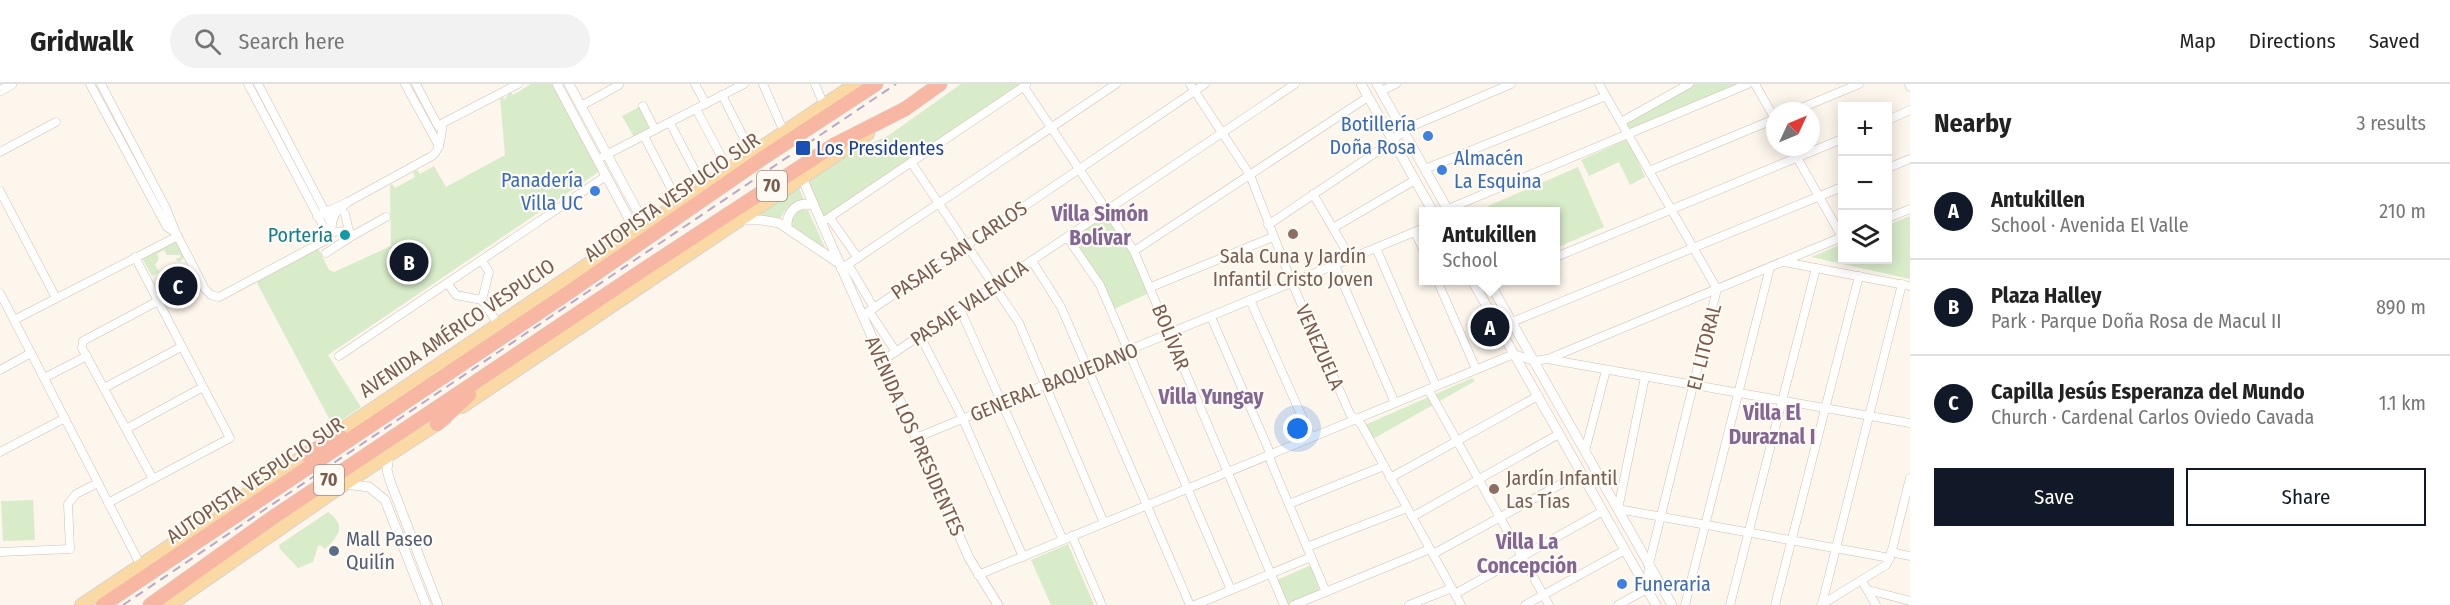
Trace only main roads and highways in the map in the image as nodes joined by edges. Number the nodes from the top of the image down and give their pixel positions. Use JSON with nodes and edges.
{"nodes":[{"id":1,"x":855,"y":84,"type":"edge"},
{"id":2,"x":876,"y":84,"type":"edge"},
{"id":3,"x":940,"y":84,"type":"edge"},
{"id":4,"x":905,"y":109,"type":"junction"},
{"id":5,"x":510,"y":359,"type":"junction"},
{"id":6,"x":383,"y":416,"type":"junction"},
{"id":7,"x":437,"y":424,"type":"junction"},
{"id":8,"x":305,"y":454,"type":"junction"},
{"id":9,"x":81,"y":605,"type":"edge"},
{"id":10,"x":103,"y":605,"type":"edge"},
{"id":11,"x":150,"y":605,"type":"edge"},
{"id":12,"x":170,"y":605,"type":"edge"}],
"edges":[{"from":1,"to":8,"type":"main road","name":"AVENIDA AMÉRICO VESPUCIO"},
{"from":2,"to":6,"type":"highway","name":"AUTOPISTA VESPUCIO SUR","number":"70"},
{"from":3,"to":4,"type":"highway","number":"70"},
{"from":4,"to":5,"type":"highway","name":"AUTOPISTA VESPUCIO SUR","number":"70"},
{"from":4,"to":7,"type":"main road"},
{"from":5,"to":7,"type":"highway"},
{"from":5,"to":11,"type":"highway","name":"AUTOPISTA VESPUCIO SUR","number":"70"},
{"from":6,"to":8,"type":"highway"},
{"from":6,"to":10,"type":"highway","name":"AUTOPISTA VESPUCIO SUR","number":"70"},
{"from":7,"to":12,"type":"main road"},
{"from":8,"to":9,"type":"main road","name":"AVENIDA AMÉRICO VESPUCIO"}]}
